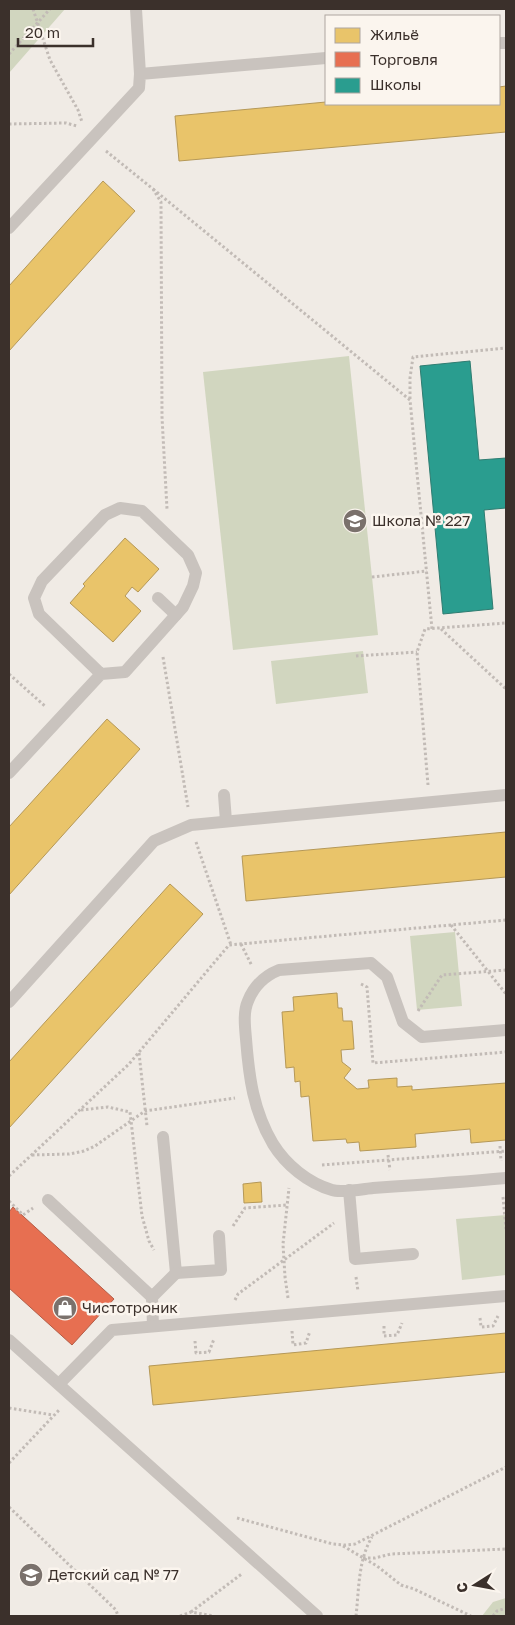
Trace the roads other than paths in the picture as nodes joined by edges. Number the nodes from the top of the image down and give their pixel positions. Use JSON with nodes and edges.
{"nodes":[{"id":1,"x":136,"y":9,"type":"edge"},
{"id":2,"x":325,"y":58,"type":"edge"},
{"id":3,"x":140,"y":74,"type":"junction"},
{"id":4,"x":9,"y":228,"type":"edge"},
{"id":5,"x":158,"y":598,"type":"dead end"},
{"id":6,"x":176,"y":615,"type":"junction"},
{"id":7,"x":101,"y":674,"type":"junction"},
{"id":8,"x":9,"y":773,"type":"edge"},
{"id":9,"x":224,"y":795,"type":"dead end"},
{"id":10,"x":506,"y":795,"type":"edge"},
{"id":11,"x":226,"y":821,"type":"junction"},
{"id":12,"x":9,"y":1002,"type":"edge"},
{"id":13,"x":506,"y":1030,"type":"edge"},
{"id":14,"x":163,"y":1137,"type":"dead end"},
{"id":15,"x":506,"y":1178,"type":"edge"},
{"id":16,"x":349,"y":1190,"type":"junction"},
{"id":17,"x":48,"y":1200,"type":"road end"},
{"id":18,"x":219,"y":1236,"type":"road end"},
{"id":19,"x":413,"y":1254,"type":"dead end"},
{"id":20,"x":176,"y":1273,"type":"junction"},
{"id":21,"x":506,"y":1296,"type":"edge"},
{"id":22,"x":152,"y":1298,"type":"junction"},
{"id":23,"x":153,"y":1326,"type":"junction"},
{"id":24,"x":9,"y":1340,"type":"edge"},
{"id":25,"x":59,"y":1384,"type":"junction"},
{"id":26,"x":317,"y":1616,"type":"edge"}],
"edges":[{"from":1,"to":3,"type":"lane"},
{"from":2,"to":3,"type":"lane"},
{"from":3,"to":4,"type":"lane"},
{"from":5,"to":6,"type":"lane"},
{"from":6,"to":7,"type":"lane"},
{"from":6,"to":7,"type":"lane"},
{"from":7,"to":8,"type":"lane"},
{"from":9,"to":11,"type":"lane"},
{"from":10,"to":11,"type":"lane"},
{"from":11,"to":12,"type":"lane"},
{"from":13,"to":16,"type":"lane"},
{"from":14,"to":20,"type":"lane"},
{"from":15,"to":16,"type":"lane"},
{"from":16,"to":19,"type":"lane"},
{"from":17,"to":22,"type":"lane"},
{"from":18,"to":20,"type":"lane"},
{"from":20,"to":22,"type":"lane"},
{"from":21,"to":23,"type":"lane"},
{"from":22,"to":23,"type":"lane"},
{"from":23,"to":25,"type":"lane"},
{"from":24,"to":25,"type":"lane"},
{"from":25,"to":26,"type":"lane"}]}
